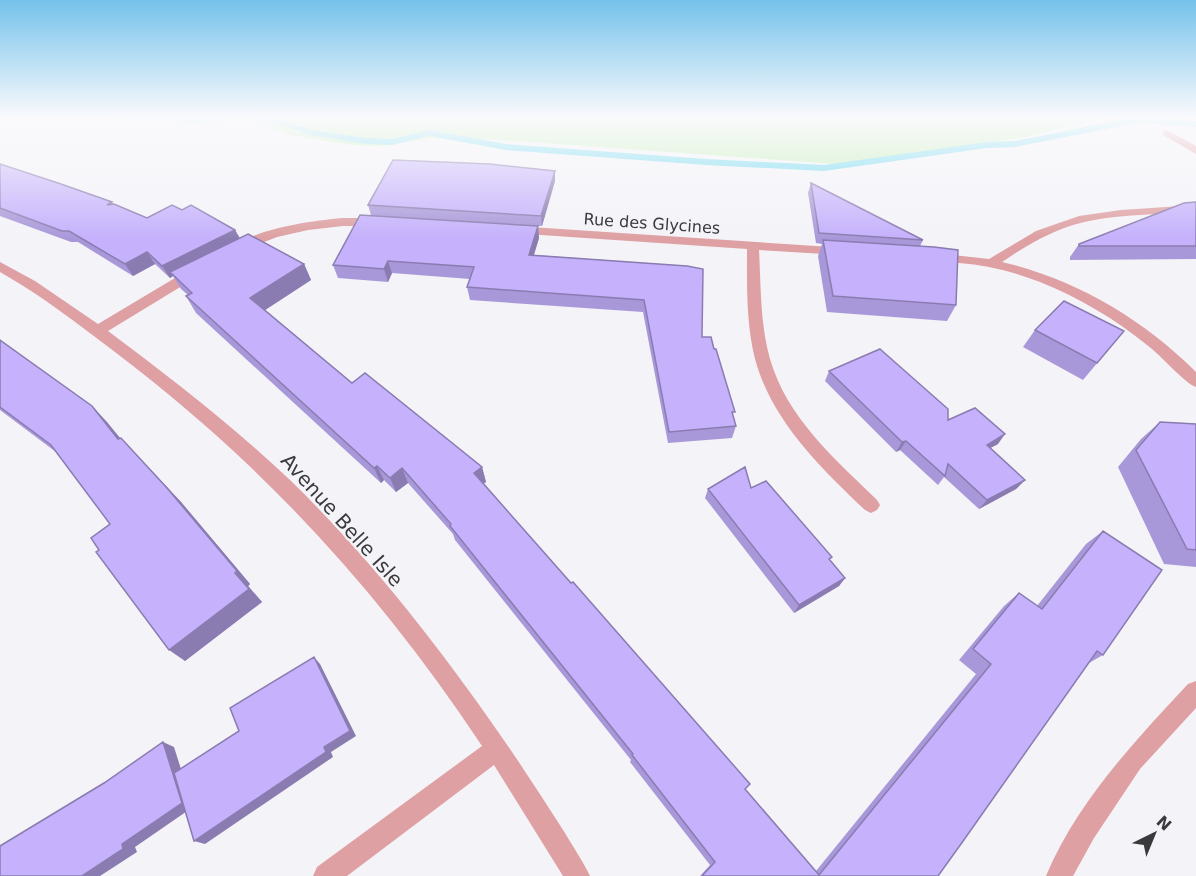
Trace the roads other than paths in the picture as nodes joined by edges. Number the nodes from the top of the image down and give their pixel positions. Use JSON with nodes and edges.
{"nodes":[{"id":1,"x":1196,"y":209,"type":"edge"},
{"id":2,"x":396,"y":223,"type":"edge"},
{"id":3,"x":503,"y":230,"type":"edge"},
{"id":4,"x":753,"y":246,"type":"junction"},
{"id":5,"x":855,"y":252,"type":"edge"},
{"id":6,"x":223,"y":256,"type":"edge"},
{"id":7,"x":924,"y":256,"type":"edge"},
{"id":8,"x":991,"y":263,"type":"junction"},
{"id":9,"x":0,"y":266,"type":"edge"},
{"id":10,"x":203,"y":267,"type":"edge"},
{"id":11,"x":97,"y":331,"type":"junction"},
{"id":12,"x":1196,"y":381,"type":"edge"},
{"id":13,"x":871,"y":505,"type":"dead end"},
{"id":14,"x":1196,"y":692,"type":"edge"},
{"id":15,"x":497,"y":749,"type":"junction"},
{"id":16,"x":326,"y":876,"type":"edge"},
{"id":17,"x":577,"y":876,"type":"edge"},
{"id":18,"x":1059,"y":876,"type":"edge"}],
"edges":[{"from":1,"to":8,"type":"street"},
{"from":2,"to":6,"type":"street"},
{"from":3,"to":4,"type":"street","name":"Rue des Glycines"},
{"from":4,"to":5,"type":"street","name":"Rue des Glycines"},
{"from":4,"to":13,"type":"street"},
{"from":7,"to":8,"type":"street"},
{"from":8,"to":12,"type":"street"},
{"from":9,"to":11,"type":"street","name":"Avenue Belle Isle"},
{"from":10,"to":11,"type":"street"},
{"from":11,"to":15,"type":"street","name":"Avenue Belle Isle"},
{"from":14,"to":18,"type":"street"},
{"from":15,"to":16,"type":"street"},
{"from":15,"to":17,"type":"street","name":"Avenue Belle Isle"}]}
